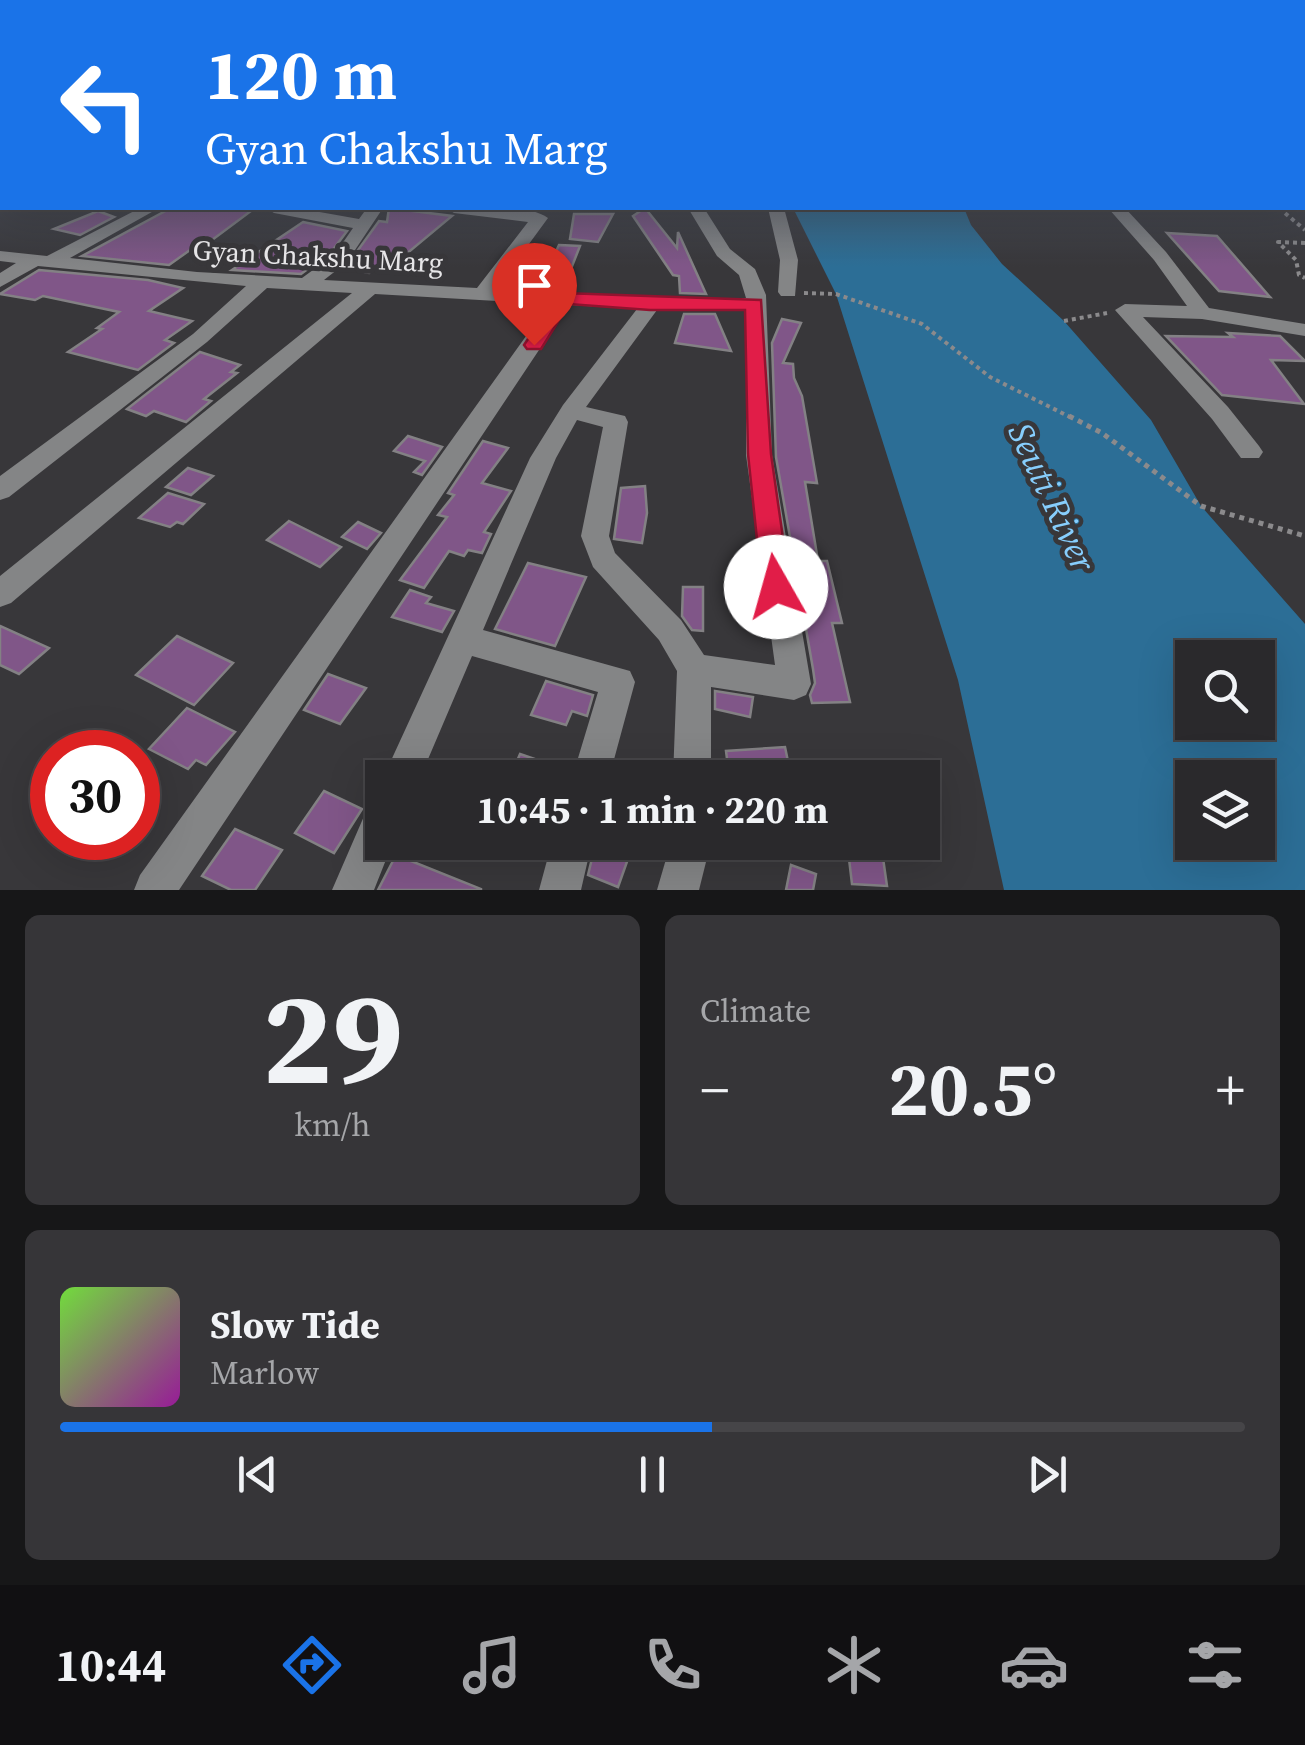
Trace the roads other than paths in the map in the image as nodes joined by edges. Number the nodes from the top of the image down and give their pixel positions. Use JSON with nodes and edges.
{"nodes":[{"id":1,"x":147,"y":210,"type":"edge"},
{"id":2,"x":285,"y":210,"type":"edge"},
{"id":3,"x":373,"y":210,"type":"edge"},
{"id":4,"x":490,"y":210,"type":"edge"},
{"id":5,"x":697,"y":210,"type":"edge"},
{"id":6,"x":777,"y":210,"type":"edge"},
{"id":7,"x":1118,"y":210,"type":"edge"},
{"id":8,"x":544,"y":213,"type":"edge"},
{"id":9,"x":362,"y":224,"type":"junction"},
{"id":10,"x":0,"y":256,"type":"edge"},
{"id":11,"x":42,"y":261,"type":"junction"},
{"id":12,"x":0,"y":281,"type":"edge"},
{"id":13,"x":262,"y":282,"type":"junction"},
{"id":14,"x":306,"y":284,"type":"junction"},
{"id":15,"x":370,"y":288,"type":"junction"},
{"id":16,"x":484,"y":292,"type":"junction"},
{"id":17,"x":788,"y":292,"type":"dead end"},
{"id":18,"x":563,"y":298,"type":"junction"},
{"id":19,"x":650,"y":304,"type":"junction"},
{"id":20,"x":754,"y":304,"type":"junction"},
{"id":21,"x":1202,"y":313,"type":"junction"},
{"id":22,"x":1305,"y":330,"type":"edge"},
{"id":23,"x":570,"y":411,"type":"junction"},
{"id":24,"x":1250,"y":452,"type":"dead end"},
{"id":25,"x":0,"y":490,"type":"edge"},
{"id":26,"x":0,"y":594,"type":"edge"},
{"id":27,"x":464,"y":638,"type":"junction"},
{"id":28,"x":694,"y":668,"type":"junction"},
{"id":29,"x":409,"y":760,"type":"edge"},
{"id":30,"x":595,"y":760,"type":"edge"},
{"id":31,"x":692,"y":760,"type":"edge"},
{"id":32,"x":366,"y":860,"type":"edge"},
{"id":33,"x":568,"y":860,"type":"edge"},
{"id":34,"x":686,"y":860,"type":"edge"},
{"id":35,"x":155,"y":890,"type":"edge"},
{"id":36,"x":354,"y":890,"type":"edge"},
{"id":37,"x":560,"y":890,"type":"edge"},
{"id":38,"x":678,"y":890,"type":"edge"}],
"edges":[{"from":1,"to":11,"type":"street"},
{"from":2,"to":9,"type":"street"},
{"from":3,"to":9,"type":"street"},
{"from":4,"to":8,"type":"street"},
{"from":5,"to":20,"type":"street"},
{"from":6,"to":17,"type":"street"},
{"from":7,"to":21,"type":"street"},
{"from":8,"to":16,"type":"street"},
{"from":9,"to":14,"type":"street"},
{"from":10,"to":11,"type":"street","name":"Gyan Chakshu Marg"},
{"from":11,"to":12,"type":"street"},
{"from":11,"to":13,"type":"street","name":"Gyan Chakshu Marg"},
{"from":13,"to":14,"type":"street","name":"Gyan Chakshu Marg"},
{"from":13,"to":25,"type":"street"},
{"from":14,"to":15,"type":"street","name":"Gyan Chakshu Marg"},
{"from":15,"to":16,"type":"street","name":"Gyan Chakshu Marg"},
{"from":15,"to":26,"type":"street"},
{"from":16,"to":18,"type":"street","name":"Gyan Chakshu Marg"},
{"from":18,"to":19,"type":"street","name":"Gyan Chakshu Marg"},
{"from":18,"to":35,"type":"street"},
{"from":19,"to":20,"type":"street","name":"Gyan Chakshu Marg"},
{"from":19,"to":23,"type":"street"},
{"from":20,"to":28,"type":"street"},
{"from":21,"to":22,"type":"street"},
{"from":21,"to":24,"type":"street"},
{"from":23,"to":27,"type":"street"},
{"from":23,"to":28,"type":"street"},
{"from":27,"to":29,"type":"street"},
{"from":27,"to":30,"type":"street"},
{"from":28,"to":31,"type":"street"},
{"from":32,"to":36,"type":"street"},
{"from":33,"to":37,"type":"street"},
{"from":34,"to":38,"type":"street"}]}
